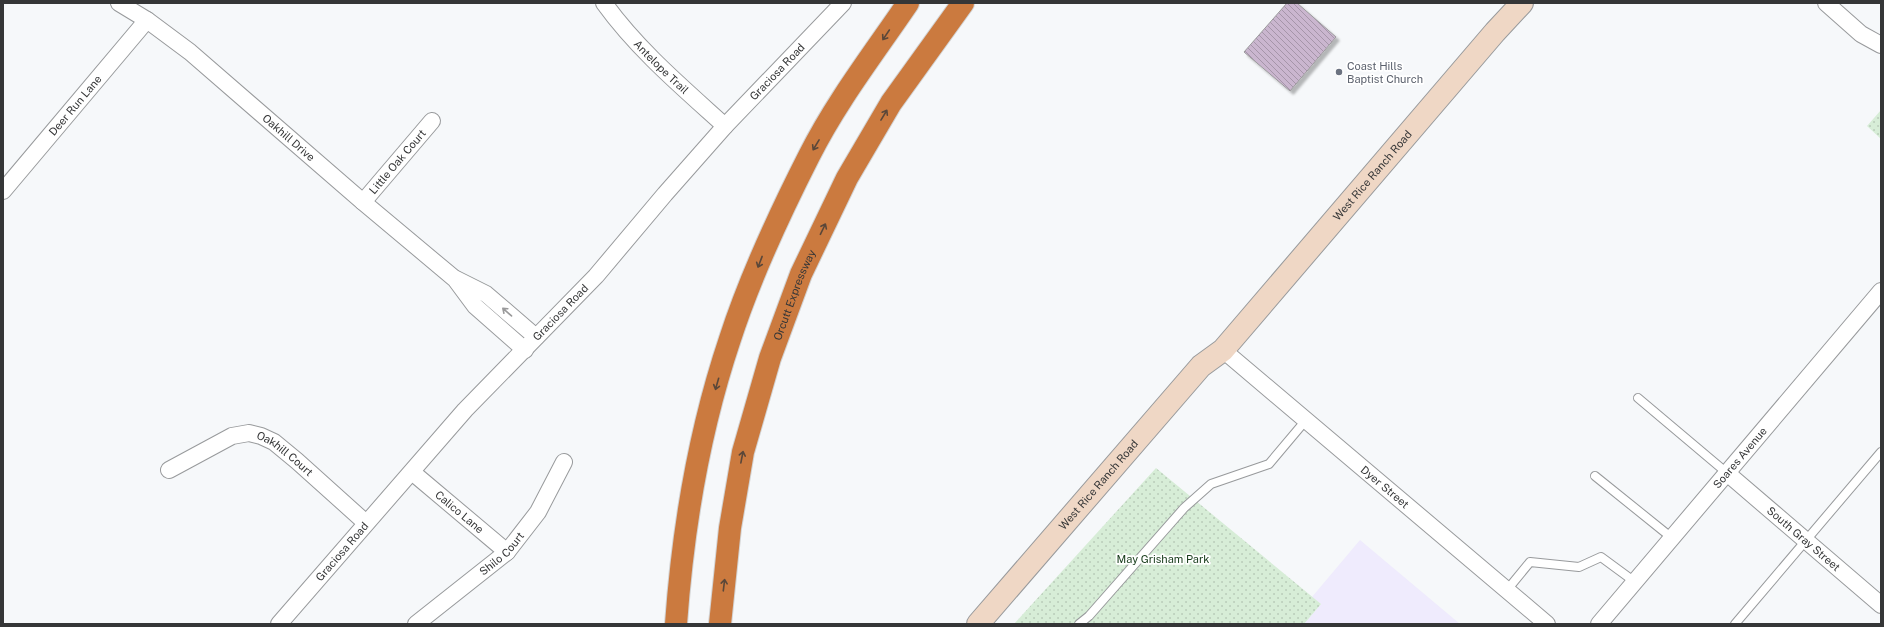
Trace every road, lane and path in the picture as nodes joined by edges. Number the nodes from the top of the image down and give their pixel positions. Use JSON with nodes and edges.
{"nodes":[{"id":1,"x":119,"y":3,"type":"edge"},
{"id":2,"x":604,"y":3,"type":"edge"},
{"id":3,"x":843,"y":3,"type":"edge"},
{"id":4,"x":908,"y":3,"type":"edge"},
{"id":5,"x":963,"y":3,"type":"edge"},
{"id":6,"x":1522,"y":3,"type":"edge"},
{"id":7,"x":1826,"y":3,"type":"edge"},
{"id":8,"x":147,"y":20,"type":"junction"},
{"id":9,"x":1881,"y":45,"type":"edge"},
{"id":10,"x":432,"y":121,"type":"dead end"},
{"id":11,"x":725,"y":126,"type":"junction"},
{"id":12,"x":3,"y":191,"type":"edge"},
{"id":13,"x":363,"y":202,"type":"junction"},
{"id":14,"x":455,"y":279,"type":"junction"},
{"id":15,"x":1880,"y":294,"type":"edge"},
{"id":16,"x":536,"y":337,"type":"junction"},
{"id":17,"x":525,"y":350,"type":"junction"},
{"id":18,"x":1223,"y":350,"type":"junction"},
{"id":19,"x":1638,"y":398,"type":"dead end"},
{"id":20,"x":1306,"y":420,"type":"junction"},
{"id":21,"x":1881,"y":452,"type":"edge"},
{"id":22,"x":564,"y":462,"type":"dead end"},
{"id":23,"x":169,"y":470,"type":"dead end"},
{"id":24,"x":412,"y":472,"type":"junction"},
{"id":25,"x":1727,"y":473,"type":"junction"},
{"id":26,"x":1595,"y":476,"type":"dead end"},
{"id":27,"x":366,"y":523,"type":"junction"},
{"id":28,"x":1672,"y":538,"type":"junction"},
{"id":29,"x":1806,"y":540,"type":"junction"},
{"id":30,"x":508,"y":552,"type":"junction"},
{"id":31,"x":1635,"y":582,"type":"junction"},
{"id":32,"x":1507,"y":590,"type":"junction"},
{"id":33,"x":1881,"y":605,"type":"edge"},
{"id":34,"x":1533,"y":619,"type":"edge"},
{"id":35,"x":279,"y":624,"type":"edge"},
{"id":36,"x":416,"y":624,"type":"edge"},
{"id":37,"x":676,"y":624,"type":"edge"},
{"id":38,"x":720,"y":624,"type":"edge"},
{"id":39,"x":978,"y":624,"type":"edge"},
{"id":40,"x":994,"y":624,"type":"edge"},
{"id":41,"x":1079,"y":624,"type":"edge"},
{"id":42,"x":1547,"y":624,"type":"edge"},
{"id":43,"x":1599,"y":624,"type":"edge"},
{"id":44,"x":1735,"y":624,"type":"edge"}],
"edges":[{"from":1,"to":8,"type":"street","name":"Oakhill Drive"},
{"from":2,"to":11,"type":"street","name":"Antelope Trail"},
{"from":3,"to":11,"type":"street","name":"Graciosa Road"},
{"from":4,"to":37,"type":"highway","one_way":true},
{"from":38,"to":5,"type":"highway","name":"Orcutt Expressway","one_way":true},
{"from":6,"to":18,"type":"main road","name":"West Rice Ranch Road"},
{"from":7,"to":9,"type":"street"},
{"from":8,"to":12,"type":"street","name":"Deer Run Lane"},
{"from":8,"to":13,"type":"street","name":"Oakhill Drive"},
{"from":10,"to":13,"type":"street","name":"Little Oak Court"},
{"from":11,"to":16,"type":"street","name":"Graciosa Road"},
{"from":13,"to":14,"type":"street","name":"Oakhill Drive"},
{"from":16,"to":14,"type":"street","name":"Oakhill Drive","one_way":true},
{"from":14,"to":17,"type":"street","name":"Oakhill Drive"},
{"from":15,"to":25,"type":"street","name":"Soares Avenue"},
{"from":16,"to":17,"type":"street","name":"Graciosa Road"},
{"from":17,"to":24,"type":"street","name":"Graciosa Road"},
{"from":18,"to":20,"type":"street","name":"Dyer Street"},
{"from":18,"to":39,"type":"main road","name":"West Rice Ranch Road"},
{"from":18,"to":40,"type":"main road","name":"West Rice Ranch Road"},
{"from":19,"to":25,"type":"lane"},
{"from":20,"to":32,"type":"street","name":"Dyer Street"},
{"from":20,"to":41,"type":"lane"},
{"from":21,"to":29,"type":"lane"},
{"from":22,"to":30,"type":"street","name":"Shilo Court"},
{"from":23,"to":27,"type":"street","name":"Oakhill Court"},
{"from":24,"to":27,"type":"street","name":"Graciosa Road"},
{"from":24,"to":30,"type":"street","name":"Calico Lane"},
{"from":25,"to":28,"type":"street","name":"Soares Avenue"},
{"from":25,"to":29,"type":"street","name":"South Gray Street"},
{"from":26,"to":28,"type":"lane"},
{"from":27,"to":35,"type":"street","name":"Graciosa Road"},
{"from":28,"to":31,"type":"street","name":"Soares Avenue"},
{"from":29,"to":33,"type":"street","name":"South Gray Street"},
{"from":29,"to":44,"type":"lane"},
{"from":30,"to":36,"type":"street","name":"Shilo Court"},
{"from":31,"to":32,"type":"lane"},
{"from":31,"to":43,"type":"street","name":"Soares Avenue"},
{"from":32,"to":34,"type":"street","name":"Dyer Street"},
{"from":34,"to":42,"type":"street","name":"Dyer Street"}]}
